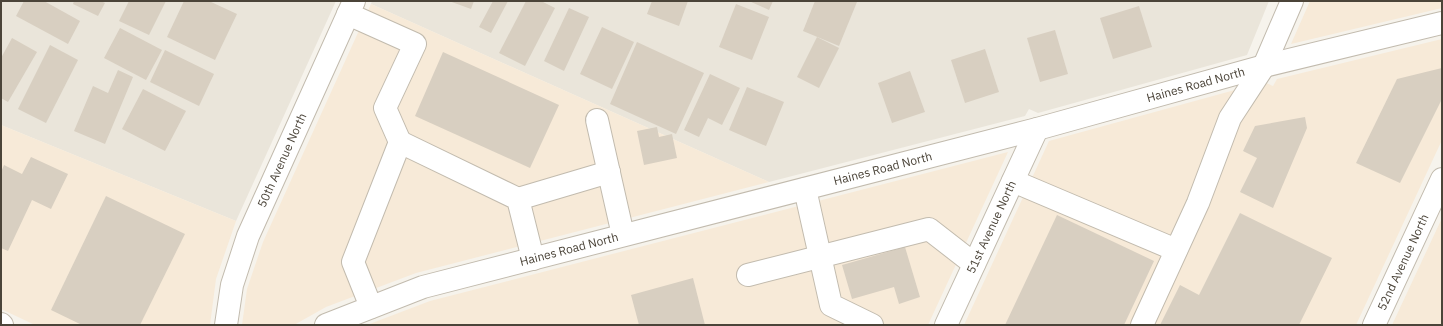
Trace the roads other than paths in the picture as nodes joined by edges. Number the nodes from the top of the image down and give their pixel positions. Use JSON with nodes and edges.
{"nodes":[{"id":1,"x":1292,"y":1,"type":"edge"},
{"id":2,"x":351,"y":7,"type":"edge"},
{"id":3,"x":1442,"y":24,"type":"edge"},
{"id":4,"x":1264,"y":66,"type":"junction"},
{"id":5,"x":598,"y":120,"type":"dead end"},
{"id":6,"x":1037,"y":129,"type":"junction"},
{"id":7,"x":400,"y":142,"type":"junction"},
{"id":8,"x":609,"y":172,"type":"junction"},
{"id":9,"x":1442,"y":179,"type":"edge"},
{"id":10,"x":1013,"y":181,"type":"junction"},
{"id":11,"x":805,"y":189,"type":"junction"},
{"id":12,"x":518,"y":199,"type":"junction"},
{"id":13,"x":623,"y":235,"type":"junction"},
{"id":14,"x":1176,"y":250,"type":"junction"},
{"id":15,"x":821,"y":258,"type":"junction"},
{"id":16,"x":533,"y":259,"type":"junction"},
{"id":17,"x":974,"y":264,"type":"junction"},
{"id":18,"x":748,"y":275,"type":"dead end"},
{"id":19,"x":371,"y":307,"type":"junction"},
{"id":20,"x":226,"y":325,"type":"edge"},
{"id":21,"x":326,"y":325,"type":"edge"},
{"id":22,"x":872,"y":325,"type":"edge"},
{"id":23,"x":946,"y":325,"type":"edge"},
{"id":24,"x":1142,"y":325,"type":"edge"},
{"id":25,"x":1374,"y":325,"type":"edge"}],
"edges":[{"from":1,"to":4,"type":"street"},
{"from":2,"to":7,"type":"street"},
{"from":2,"to":20,"type":"street","name":"50th Avenue North"},
{"from":3,"to":4,"type":"street","name":"Haines Road North"},
{"from":4,"to":6,"type":"street","name":"Haines Road North"},
{"from":4,"to":14,"type":"street"},
{"from":5,"to":8,"type":"street"},
{"from":6,"to":10,"type":"street","name":"51st Avenue North"},
{"from":6,"to":11,"type":"street","name":"Haines Road North"},
{"from":7,"to":12,"type":"street"},
{"from":7,"to":19,"type":"street"},
{"from":8,"to":12,"type":"street"},
{"from":8,"to":13,"type":"street"},
{"from":9,"to":25,"type":"street","name":"52nd Avenue North"},
{"from":10,"to":14,"type":"street"},
{"from":10,"to":17,"type":"street","name":"51st Avenue North"},
{"from":11,"to":13,"type":"street","name":"Haines Road North"},
{"from":11,"to":15,"type":"street"},
{"from":12,"to":16,"type":"street"},
{"from":13,"to":16,"type":"street","name":"Haines Road North"},
{"from":14,"to":24,"type":"street"},
{"from":15,"to":17,"type":"street"},
{"from":15,"to":18,"type":"street"},
{"from":15,"to":22,"type":"street"},
{"from":16,"to":19,"type":"street","name":"Haines Road North"},
{"from":17,"to":23,"type":"street","name":"51st Avenue North"},
{"from":19,"to":21,"type":"street","name":"Haines Road North"}]}
